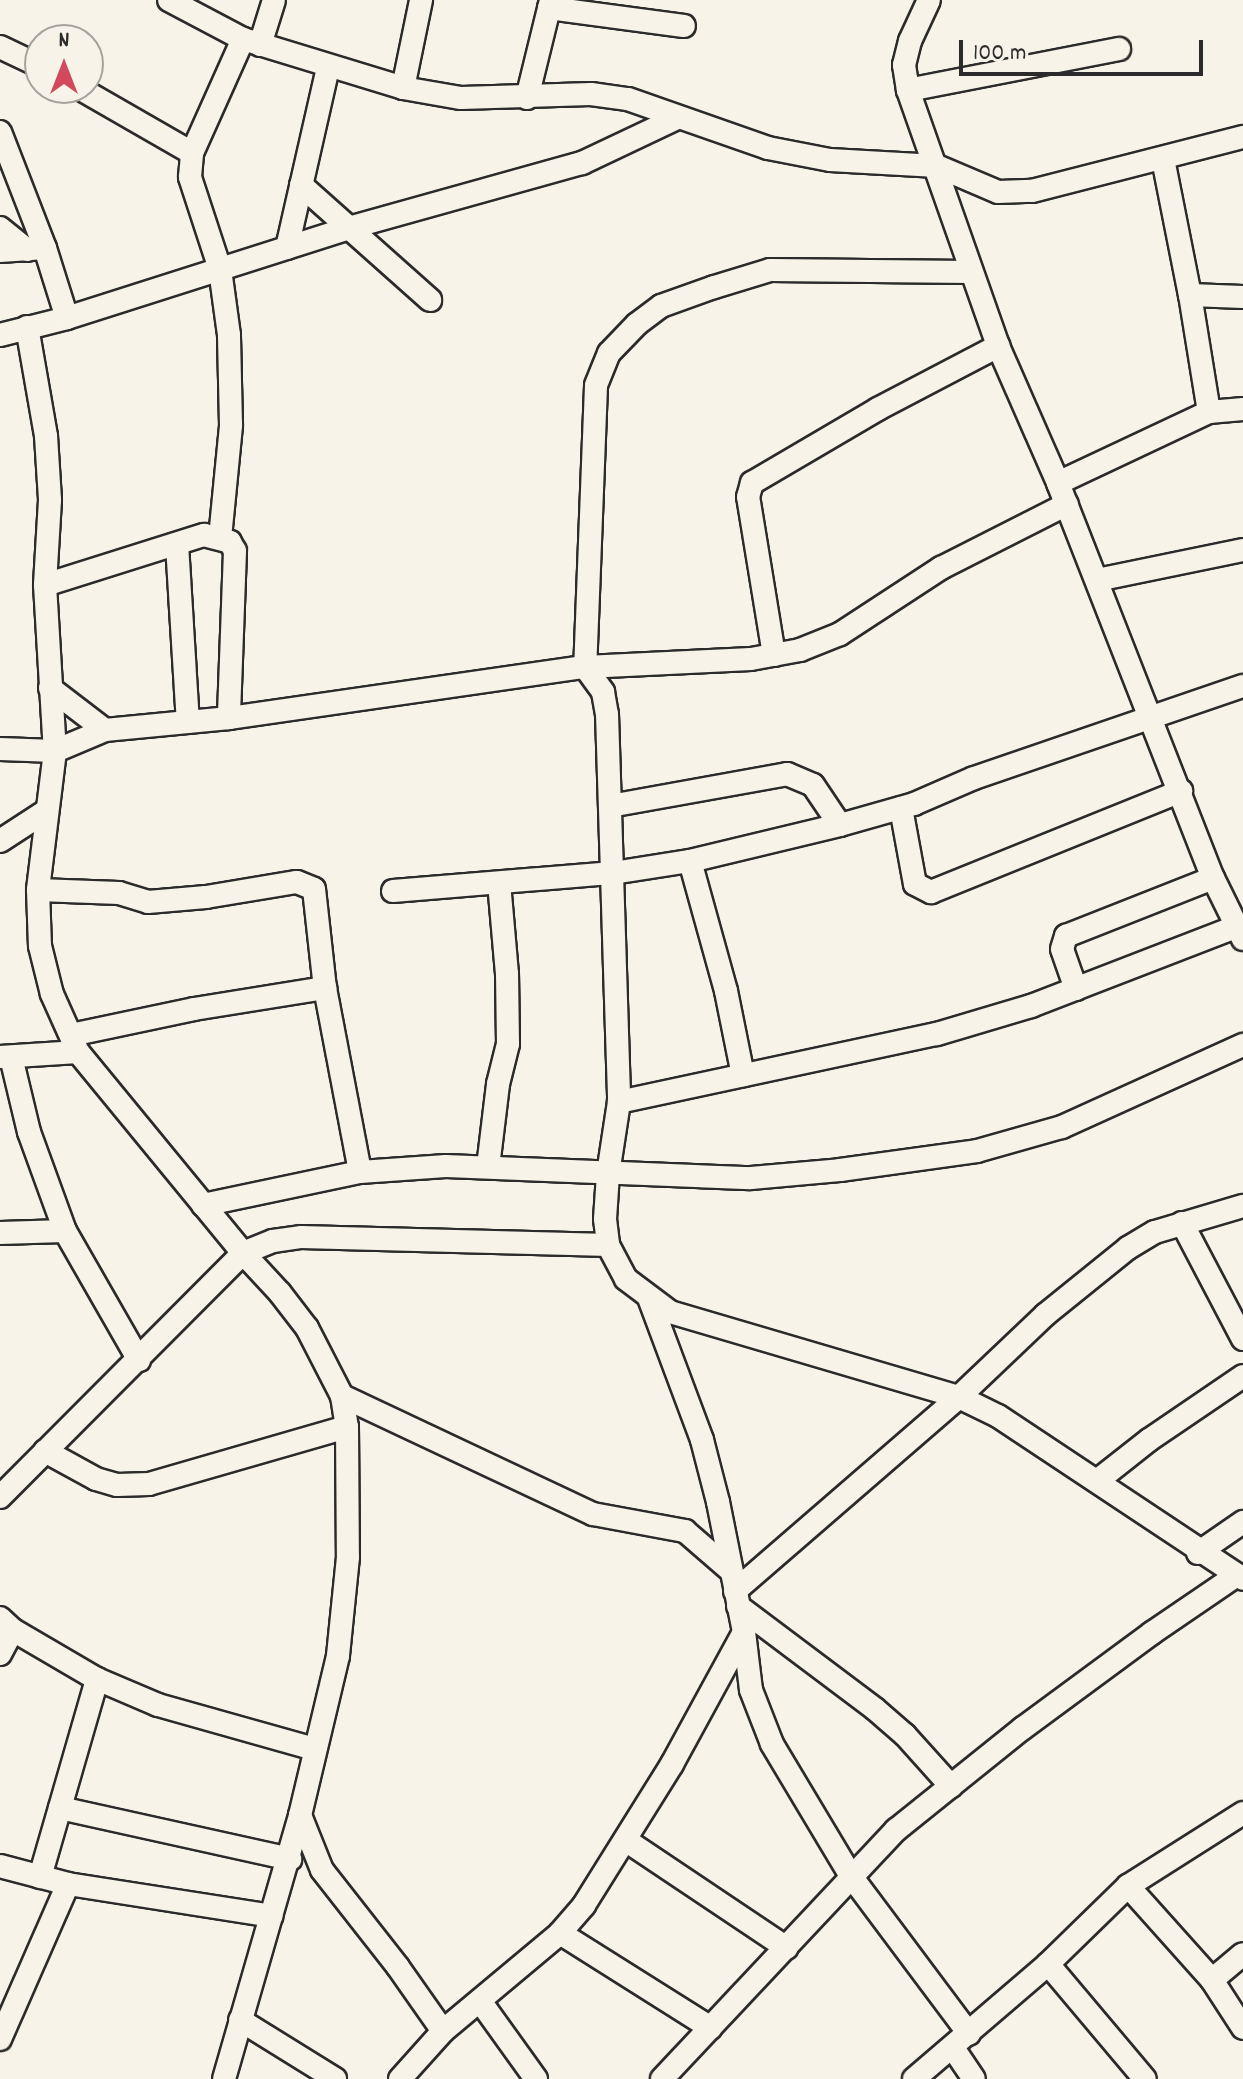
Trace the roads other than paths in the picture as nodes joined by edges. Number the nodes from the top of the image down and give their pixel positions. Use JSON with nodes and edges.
{"nodes":[{"id":1,"x":274,"y":0,"type":"edge"},
{"id":2,"x":421,"y":0,"type":"edge"},
{"id":3,"x":929,"y":0,"type":"edge"},
{"id":4,"x":178,"y":2,"type":"edge"},
{"id":5,"x":550,"y":4,"type":"edge"},
{"id":6,"x":684,"y":26,"type":"dead end"},
{"id":7,"x":251,"y":42,"type":"junction"},
{"id":8,"x":0,"y":47,"type":"edge"},
{"id":9,"x":1119,"y":49,"type":"dead end"},
{"id":10,"x":24,"y":58,"type":"edge"},
{"id":11,"x":328,"y":67,"type":"junction"},
{"id":12,"x":403,"y":88,"type":"junction"},
{"id":13,"x":908,"y":90,"type":"junction"},
{"id":14,"x":527,"y":98,"type":"junction"},
{"id":15,"x":104,"y":102,"type":"edge"},
{"id":16,"x":677,"y":118,"type":"junction"},
{"id":17,"x":0,"y":132,"type":"edge"},
{"id":18,"x":1243,"y":137,"type":"edge"},
{"id":19,"x":192,"y":153,"type":"junction"},
{"id":20,"x":1163,"y":159,"type":"junction"},
{"id":21,"x":937,"y":166,"type":"junction"},
{"id":22,"x":301,"y":185,"type":"junction"},
{"id":23,"x":0,"y":228,"type":"edge"},
{"id":24,"x":349,"y":228,"type":"junction"},
{"id":25,"x":287,"y":248,"type":"junction"},
{"id":26,"x":36,"y":249,"type":"junction"},
{"id":27,"x":0,"y":251,"type":"edge"},
{"id":28,"x":220,"y":269,"type":"junction"},
{"id":29,"x":971,"y":272,"type":"junction"},
{"id":30,"x":1190,"y":295,"type":"junction"},
{"id":31,"x":1243,"y":297,"type":"edge"},
{"id":32,"x":430,"y":300,"type":"dead end"},
{"id":33,"x":67,"y":318,"type":"junction"},
{"id":34,"x":27,"y":327,"type":"junction"},
{"id":35,"x":0,"y":335,"type":"edge"},
{"id":36,"x":998,"y":346,"type":"junction"},
{"id":37,"x":1243,"y":409,"type":"edge"},
{"id":38,"x":1209,"y":412,"type":"junction"},
{"id":39,"x":1058,"y":483,"type":"junction"},
{"id":40,"x":1067,"y":504,"type":"junction"},
{"id":41,"x":220,"y":538,"type":"junction"},
{"id":42,"x":177,"y":544,"type":"junction"},
{"id":43,"x":1243,"y":550,"type":"edge"},
{"id":44,"x":1097,"y":580,"type":"junction"},
{"id":45,"x":45,"y":585,"type":"junction"},
{"id":46,"x":774,"y":655,"type":"junction"},
{"id":47,"x":585,"y":667,"type":"junction"},
{"id":48,"x":1243,"y":686,"type":"edge"},
{"id":49,"x":50,"y":688,"type":"junction"},
{"id":50,"x":1151,"y":717,"type":"junction"},
{"id":51,"x":229,"y":718,"type":"junction"},
{"id":52,"x":188,"y":722,"type":"junction"},
{"id":53,"x":105,"y":730,"type":"junction"},
{"id":54,"x":0,"y":749,"type":"edge"},
{"id":55,"x":55,"y":751,"type":"junction"},
{"id":56,"x":1181,"y":791,"type":"junction"},
{"id":57,"x":610,"y":806,"type":"junction"},
{"id":58,"x":901,"y":808,"type":"junction"},
{"id":59,"x":46,"y":811,"type":"junction"},
{"id":60,"x":840,"y":825,"type":"junction"},
{"id":61,"x":0,"y":841,"type":"edge"},
{"id":62,"x":690,"y":861,"type":"junction"},
{"id":63,"x":613,"y":873,"type":"junction"},
{"id":64,"x":1213,"y":878,"type":"junction"},
{"id":65,"x":499,"y":883,"type":"junction"},
{"id":66,"x":38,"y":890,"type":"junction"},
{"id":67,"x":393,"y":891,"type":"dead end"},
{"id":68,"x":1239,"y":933,"type":"edge"},
{"id":69,"x":325,"y":988,"type":"junction"},
{"id":70,"x":1076,"y":989,"type":"junction"},
{"id":71,"x":75,"y":1044,"type":"junction"},
{"id":72,"x":1243,"y":1045,"type":"edge"},
{"id":73,"x":5,"y":1057,"type":"edge"},
{"id":74,"x":743,"y":1075,"type":"junction"},
{"id":75,"x":619,"y":1102,"type":"junction"},
{"id":76,"x":488,"y":1167,"type":"junction"},
{"id":77,"x":360,"y":1172,"type":"junction"},
{"id":78,"x":608,"y":1174,"type":"junction"},
{"id":79,"x":203,"y":1205,"type":"junction"},
{"id":80,"x":1243,"y":1206,"type":"edge"},
{"id":81,"x":1182,"y":1223,"type":"junction"},
{"id":82,"x":65,"y":1231,"type":"junction"},
{"id":83,"x":0,"y":1233,"type":"edge"},
{"id":84,"x":608,"y":1245,"type":"junction"},
{"id":85,"x":243,"y":1253,"type":"junction"},
{"id":86,"x":649,"y":1298,"type":"junction"},
{"id":87,"x":1243,"y":1339,"type":"edge"},
{"id":88,"x":139,"y":1360,"type":"junction"},
{"id":89,"x":1243,"y":1376,"type":"edge"},
{"id":90,"x":342,"y":1396,"type":"junction"},
{"id":91,"x":959,"y":1397,"type":"junction"},
{"id":92,"x":347,"y":1427,"type":"junction"},
{"id":93,"x":45,"y":1451,"type":"junction"},
{"id":94,"x":1097,"y":1481,"type":"junction"},
{"id":95,"x":0,"y":1497,"type":"edge"},
{"id":96,"x":1243,"y":1522,"type":"edge"},
{"id":97,"x":1198,"y":1553,"type":"junction"},
{"id":98,"x":1240,"y":1577,"type":"edge"},
{"id":99,"x":735,"y":1589,"type":"junction"},
{"id":100,"x":6,"y":1624,"type":"edge"},
{"id":101,"x":744,"y":1632,"type":"junction"},
{"id":102,"x":0,"y":1654,"type":"edge"},
{"id":103,"x":97,"y":1679,"type":"junction"},
{"id":104,"x":315,"y":1749,"type":"junction"},
{"id":105,"x":951,"y":1786,"type":"junction"},
{"id":106,"x":60,"y":1808,"type":"junction"},
{"id":107,"x":1243,"y":1813,"type":"edge"},
{"id":108,"x":300,"y":1815,"type":"junction"},
{"id":109,"x":627,"y":1841,"type":"junction"},
{"id":110,"x":290,"y":1859,"type":"junction"},
{"id":111,"x":0,"y":1866,"type":"edge"},
{"id":112,"x":851,"y":1876,"type":"junction"},
{"id":113,"x":40,"y":1877,"type":"junction"},
{"id":114,"x":68,"y":1884,"type":"junction"},
{"id":115,"x":1128,"y":1886,"type":"junction"},
{"id":116,"x":272,"y":1916,"type":"junction"},
{"id":117,"x":560,"y":1933,"type":"junction"},
{"id":118,"x":787,"y":1948,"type":"junction"},
{"id":119,"x":1243,"y":1954,"type":"edge"},
{"id":120,"x":1048,"y":1964,"type":"junction"},
{"id":121,"x":1212,"y":1980,"type":"junction"},
{"id":122,"x":480,"y":2001,"type":"junction"},
{"id":123,"x":240,"y":2020,"type":"junction"},
{"id":124,"x":711,"y":2028,"type":"junction"},
{"id":125,"x":1243,"y":2028,"type":"edge"},
{"id":126,"x":443,"y":2031,"type":"junction"},
{"id":127,"x":0,"y":2039,"type":"edge"},
{"id":128,"x":961,"y":2041,"type":"junction"},
{"id":129,"x":224,"y":2079,"type":"edge"},
{"id":130,"x":335,"y":2079,"type":"edge"},
{"id":131,"x":400,"y":2079,"type":"edge"},
{"id":132,"x":536,"y":2079,"type":"edge"},
{"id":133,"x":662,"y":2079,"type":"edge"},
{"id":134,"x":914,"y":2079,"type":"edge"},
{"id":135,"x":974,"y":2079,"type":"edge"},
{"id":136,"x":1145,"y":2079,"type":"edge"}],
"edges":[{"from":1,"to":7,"type":"street"},
{"from":2,"to":12,"type":"street"},
{"from":3,"to":13,"type":"street"},
{"from":4,"to":7,"type":"street"},
{"from":5,"to":6,"type":"street"},
{"from":5,"to":14,"type":"street"},
{"from":7,"to":11,"type":"street"},
{"from":7,"to":19,"type":"street"},
{"from":8,"to":10,"type":"street"},
{"from":9,"to":13,"type":"street"},
{"from":11,"to":12,"type":"street"},
{"from":11,"to":22,"type":"street"},
{"from":12,"to":14,"type":"street"},
{"from":13,"to":21,"type":"street"},
{"from":14,"to":16,"type":"street"},
{"from":15,"to":19,"type":"street"},
{"from":16,"to":21,"type":"street"},
{"from":16,"to":24,"type":"street"},
{"from":17,"to":26,"type":"street"},
{"from":18,"to":20,"type":"street"},
{"from":19,"to":28,"type":"street"},
{"from":20,"to":21,"type":"street"},
{"from":20,"to":30,"type":"street"},
{"from":21,"to":29,"type":"street"},
{"from":22,"to":24,"type":"street"},
{"from":22,"to":25,"type":"street"},
{"from":23,"to":26,"type":"street"},
{"from":24,"to":25,"type":"street"},
{"from":24,"to":32,"type":"street"},
{"from":25,"to":28,"type":"street"},
{"from":26,"to":27,"type":"street"},
{"from":26,"to":33,"type":"street"},
{"from":28,"to":33,"type":"street"},
{"from":28,"to":41,"type":"street"},
{"from":29,"to":36,"type":"street"},
{"from":29,"to":47,"type":"street"},
{"from":30,"to":31,"type":"street"},
{"from":30,"to":38,"type":"street"},
{"from":33,"to":34,"type":"street"},
{"from":34,"to":35,"type":"street"},
{"from":34,"to":45,"type":"street"},
{"from":36,"to":39,"type":"street"},
{"from":36,"to":46,"type":"street"},
{"from":37,"to":38,"type":"street"},
{"from":38,"to":39,"type":"street"},
{"from":39,"to":40,"type":"street"},
{"from":40,"to":44,"type":"street"},
{"from":40,"to":46,"type":"street"},
{"from":41,"to":42,"type":"street"},
{"from":41,"to":51,"type":"street"},
{"from":42,"to":45,"type":"street"},
{"from":42,"to":52,"type":"street"},
{"from":43,"to":44,"type":"street"},
{"from":44,"to":50,"type":"street"},
{"from":45,"to":49,"type":"street"},
{"from":46,"to":47,"type":"street"},
{"from":47,"to":51,"type":"street"},
{"from":47,"to":57,"type":"street"},
{"from":48,"to":50,"type":"street"},
{"from":49,"to":53,"type":"street"},
{"from":49,"to":55,"type":"street"},
{"from":50,"to":56,"type":"street"},
{"from":50,"to":58,"type":"street"},
{"from":51,"to":52,"type":"street"},
{"from":52,"to":53,"type":"street"},
{"from":53,"to":55,"type":"street"},
{"from":54,"to":55,"type":"street"},
{"from":55,"to":59,"type":"street"},
{"from":56,"to":58,"type":"street"},
{"from":56,"to":64,"type":"street"},
{"from":57,"to":60,"type":"street"},
{"from":57,"to":63,"type":"street"},
{"from":58,"to":60,"type":"street"},
{"from":59,"to":61,"type":"street"},
{"from":59,"to":66,"type":"street"},
{"from":60,"to":62,"type":"street"},
{"from":62,"to":63,"type":"street"},
{"from":62,"to":74,"type":"street"},
{"from":63,"to":65,"type":"street"},
{"from":63,"to":75,"type":"street"},
{"from":64,"to":68,"type":"street"},
{"from":64,"to":70,"type":"street"},
{"from":65,"to":67,"type":"street"},
{"from":65,"to":76,"type":"street"},
{"from":66,"to":69,"type":"street"},
{"from":66,"to":71,"type":"street"},
{"from":68,"to":70,"type":"street"},
{"from":69,"to":71,"type":"street"},
{"from":69,"to":77,"type":"street"},
{"from":70,"to":74,"type":"street"},
{"from":71,"to":73,"type":"street"},
{"from":71,"to":79,"type":"street"},
{"from":72,"to":78,"type":"street"},
{"from":73,"to":82,"type":"street"},
{"from":74,"to":75,"type":"street"},
{"from":75,"to":78,"type":"street"},
{"from":76,"to":77,"type":"street"},
{"from":76,"to":78,"type":"street"},
{"from":77,"to":79,"type":"street"},
{"from":78,"to":84,"type":"street"},
{"from":79,"to":85,"type":"street"},
{"from":80,"to":81,"type":"street"},
{"from":81,"to":87,"type":"street"},
{"from":81,"to":91,"type":"street"},
{"from":82,"to":83,"type":"street"},
{"from":82,"to":88,"type":"street"},
{"from":84,"to":85,"type":"street"},
{"from":84,"to":86,"type":"street"},
{"from":85,"to":88,"type":"street"},
{"from":85,"to":90,"type":"street"},
{"from":86,"to":91,"type":"street"},
{"from":86,"to":99,"type":"street"},
{"from":88,"to":93,"type":"street"},
{"from":89,"to":94,"type":"street"},
{"from":90,"to":92,"type":"street"},
{"from":90,"to":99,"type":"street"},
{"from":91,"to":94,"type":"street"},
{"from":91,"to":99,"type":"street"},
{"from":92,"to":93,"type":"street"},
{"from":92,"to":104,"type":"street"},
{"from":93,"to":95,"type":"street"},
{"from":94,"to":97,"type":"street"},
{"from":96,"to":97,"type":"street"},
{"from":97,"to":98,"type":"street"},
{"from":98,"to":105,"type":"street"},
{"from":99,"to":101,"type":"street"},
{"from":99,"to":105,"type":"street"},
{"from":100,"to":102,"type":"street"},
{"from":100,"to":103,"type":"street"},
{"from":101,"to":109,"type":"street"},
{"from":101,"to":112,"type":"street"},
{"from":103,"to":104,"type":"street"},
{"from":103,"to":106,"type":"street"},
{"from":104,"to":108,"type":"street"},
{"from":105,"to":112,"type":"street"},
{"from":106,"to":110,"type":"street"},
{"from":106,"to":113,"type":"street"},
{"from":107,"to":115,"type":"street"},
{"from":108,"to":110,"type":"street"},
{"from":108,"to":126,"type":"street"},
{"from":109,"to":117,"type":"street"},
{"from":109,"to":118,"type":"street"},
{"from":110,"to":116,"type":"street"},
{"from":111,"to":113,"type":"street"},
{"from":112,"to":118,"type":"street"},
{"from":112,"to":128,"type":"street"},
{"from":113,"to":114,"type":"street"},
{"from":114,"to":116,"type":"street"},
{"from":114,"to":127,"type":"street"},
{"from":115,"to":120,"type":"street"},
{"from":115,"to":121,"type":"street"},
{"from":116,"to":123,"type":"street"},
{"from":117,"to":122,"type":"street"},
{"from":117,"to":124,"type":"street"},
{"from":118,"to":124,"type":"street"},
{"from":119,"to":121,"type":"street"},
{"from":120,"to":128,"type":"street"},
{"from":120,"to":136,"type":"street"},
{"from":121,"to":125,"type":"street"},
{"from":122,"to":126,"type":"street"},
{"from":122,"to":132,"type":"street"},
{"from":123,"to":129,"type":"street"},
{"from":123,"to":130,"type":"street"},
{"from":124,"to":133,"type":"street"},
{"from":126,"to":131,"type":"street"},
{"from":128,"to":134,"type":"street"},
{"from":128,"to":135,"type":"street"}]}
